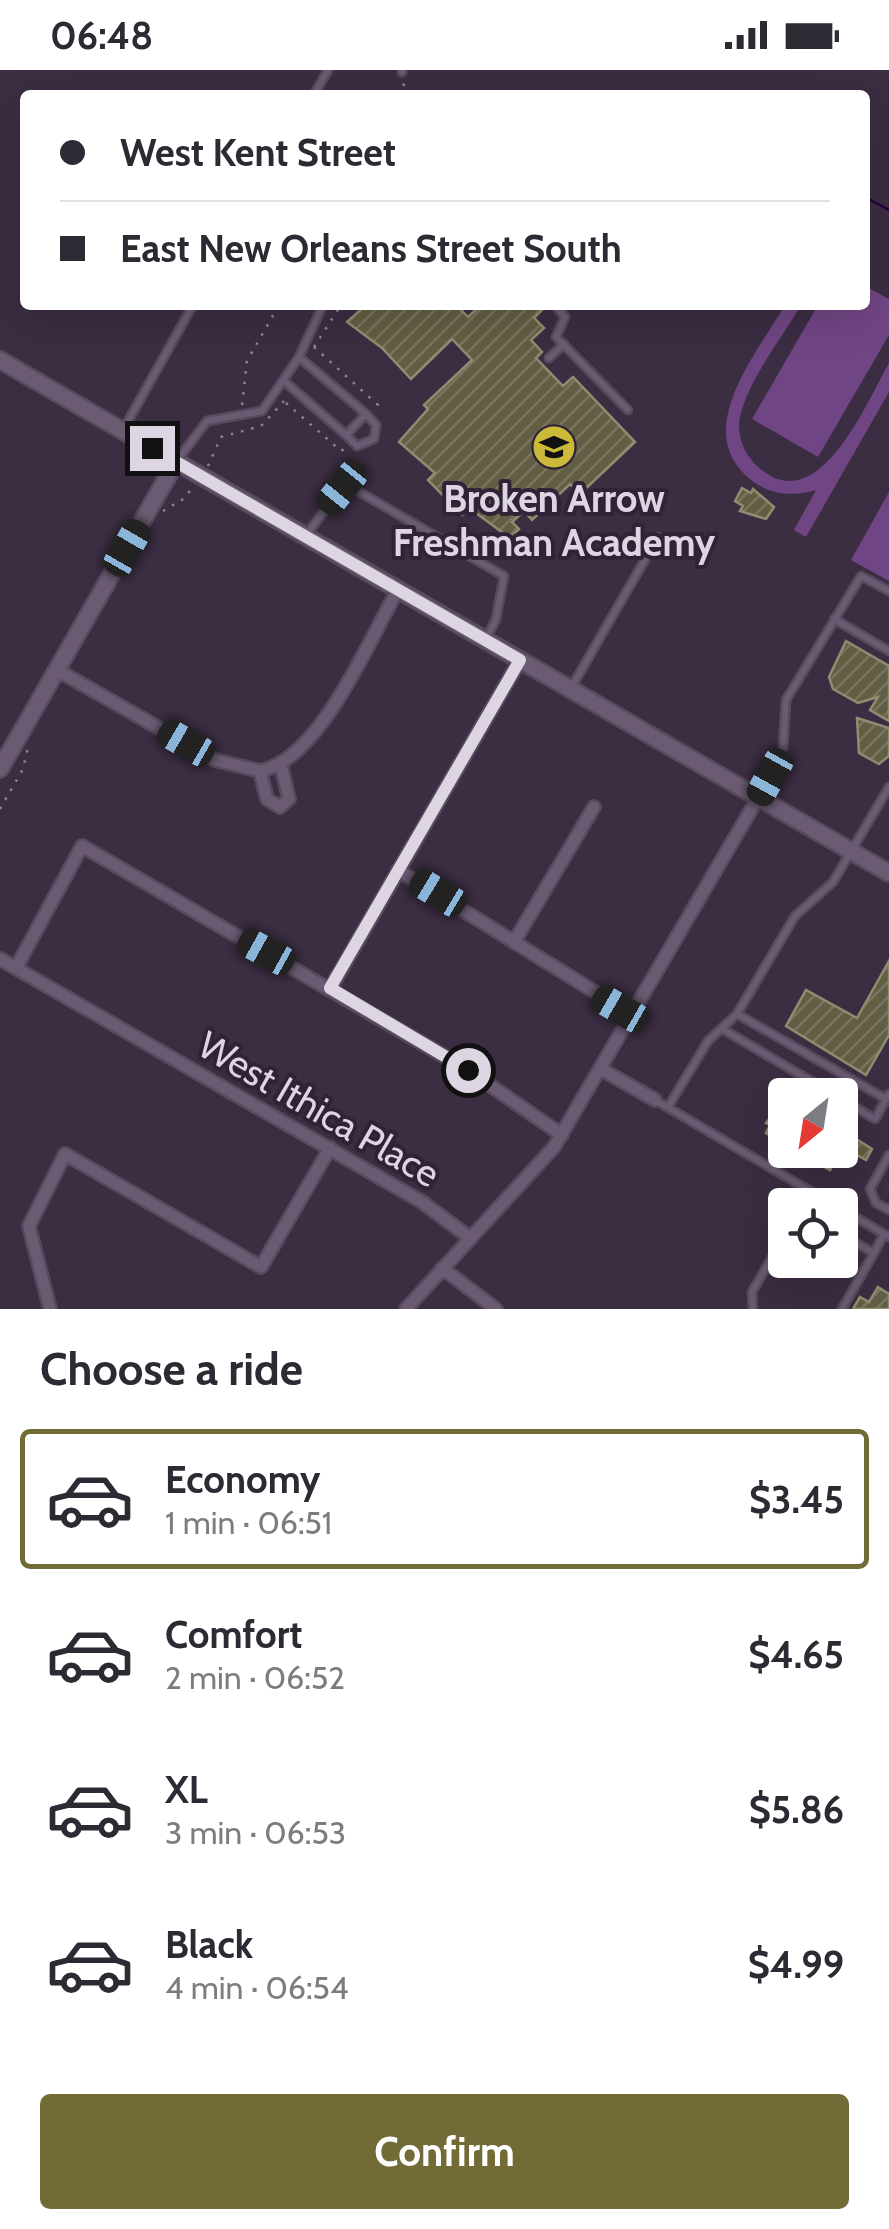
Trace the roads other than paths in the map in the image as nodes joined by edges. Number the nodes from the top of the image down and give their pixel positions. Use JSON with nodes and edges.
{"nodes":[{"id":1,"x":190,"y":310,"type":"edge"},
{"id":2,"x":321,"y":310,"type":"edge"},
{"id":3,"x":559,"y":310,"type":"edge"},
{"id":4,"x":564,"y":344,"type":"junction"},
{"id":5,"x":550,"y":358,"type":"dead end"},
{"id":6,"x":303,"y":359,"type":"junction"},
{"id":7,"x":0,"y":360,"type":"edge"},
{"id":8,"x":287,"y":384,"type":"junction"},
{"id":9,"x":628,"y":410,"type":"dead end"},
{"id":10,"x":366,"y":414,"type":"junction"},
{"id":11,"x":122,"y":431,"type":"junction"},
{"id":12,"x":346,"y":435,"type":"junction"},
{"id":13,"x":176,"y":462,"type":"junction"},
{"id":14,"x":305,"y":536,"type":"junction"},
{"id":15,"x":658,"y":537,"type":"dead end"},
{"id":16,"x":398,"y":590,"type":"junction"},
{"id":17,"x":889,"y":591,"type":"edge"},
{"id":18,"x":834,"y":619,"type":"junction"},
{"id":19,"x":485,"y":640,"type":"junction"},
{"id":20,"x":889,"y":651,"type":"edge"},
{"id":21,"x":520,"y":660,"type":"junction"},
{"id":22,"x":57,"y":670,"type":"junction"},
{"id":23,"x":570,"y":690,"type":"junction"},
{"id":24,"x":281,"y":765,"type":"junction"},
{"id":25,"x":0,"y":769,"type":"edge"},
{"id":26,"x":260,"y":771,"type":"junction"},
{"id":27,"x":889,"y":787,"type":"edge"},
{"id":28,"x":758,"y":798,"type":"junction"},
{"id":29,"x":594,"y":808,"type":"dead end"},
{"id":30,"x":849,"y":850,"type":"junction"},
{"id":31,"x":398,"y":870,"type":"junction"},
{"id":32,"x":889,"y":873,"type":"edge"},
{"id":33,"x":514,"y":942,"type":"junction"},
{"id":34,"x":0,"y":959,"type":"edge"},
{"id":35,"x":16,"y":968,"type":"junction"},
{"id":36,"x":330,"y":988,"type":"junction"},
{"id":37,"x":737,"y":1014,"type":"junction"},
{"id":38,"x":632,"y":1016,"type":"junction"},
{"id":39,"x":724,"y":1030,"type":"junction"},
{"id":40,"x":601,"y":1069,"type":"junction"},
{"id":41,"x":805,"y":1078,"type":"edge"},
{"id":42,"x":888,"y":1096,"type":"edge"},
{"id":43,"x":655,"y":1100,"type":"joint"},
{"id":44,"x":668,"y":1107,"type":"junction"},
{"id":45,"x":858,"y":1109,"type":"edge"},
{"id":46,"x":562,"y":1135,"type":"junction"},
{"id":47,"x":330,"y":1148,"type":"junction"},
{"id":48,"x":889,"y":1155,"type":"edge"},
{"id":49,"x":804,"y":1187,"type":"edge"},
{"id":50,"x":889,"y":1210,"type":"edge"},
{"id":51,"x":858,"y":1219,"type":"edge"},
{"id":52,"x":887,"y":1236,"type":"edge"},
{"id":53,"x":470,"y":1238,"type":"junction"},
{"id":54,"x":858,"y":1244,"type":"edge"},
{"id":55,"x":874,"y":1252,"type":"junction"},
{"id":56,"x":768,"y":1264,"type":"edge"},
{"id":57,"x":442,"y":1268,"type":"junction"},
{"id":58,"x":50,"y":1309,"type":"edge"},
{"id":59,"x":406,"y":1309,"type":"edge"},
{"id":60,"x":496,"y":1309,"type":"edge"},
{"id":61,"x":753,"y":1309,"type":"edge"},
{"id":62,"x":842,"y":1309,"type":"edge"}],
"edges":[{"from":1,"to":11,"type":"lane"},
{"from":2,"to":6,"type":"lane"},
{"from":3,"to":4,"type":"lane"},
{"from":4,"to":5,"type":"lane"},
{"from":4,"to":9,"type":"lane"},
{"from":6,"to":8,"type":"lane"},
{"from":6,"to":10,"type":"lane"},
{"from":7,"to":11,"type":"main road"},
{"from":8,"to":12,"type":"lane"},
{"from":8,"to":13,"type":"lane"},
{"from":10,"to":12,"type":"lane"},
{"from":10,"to":12,"type":"lane"},
{"from":11,"to":13,"type":"main road"},
{"from":13,"to":14,"type":"main road"},
{"from":13,"to":22,"type":"main road"},
{"from":14,"to":16,"type":"main road"},
{"from":14,"to":19,"type":"lane"},
{"from":15,"to":23,"type":"lane"},
{"from":16,"to":19,"type":"main road"},
{"from":16,"to":24,"type":"street"},
{"from":17,"to":18,"type":"lane"},
{"from":18,"to":20,"type":"lane"},
{"from":18,"to":28,"type":"lane"},
{"from":19,"to":21,"type":"main road"},
{"from":21,"to":23,"type":"main road"},
{"from":21,"to":31,"type":"street"},
{"from":22,"to":25,"type":"main road"},
{"from":22,"to":26,"type":"street"},
{"from":23,"to":28,"type":"main road"},
{"from":24,"to":26,"type":"street"},
{"from":24,"to":26,"type":"street"},
{"from":27,"to":30,"type":"lane"},
{"from":28,"to":30,"type":"main road"},
{"from":28,"to":38,"type":"street"},
{"from":29,"to":33,"type":"street"},
{"from":30,"to":32,"type":"main road"},
{"from":30,"to":37,"type":"lane"},
{"from":31,"to":33,"type":"street"},
{"from":31,"to":36,"type":"street"},
{"from":33,"to":38,"type":"street"},
{"from":34,"to":35,"type":"street","name":"West Ithica Place"},
{"from":35,"to":36,"type":"street"},
{"from":35,"to":47,"type":"street","name":"West Ithica Place"},
{"from":36,"to":46,"type":"street"},
{"from":37,"to":39,"type":"lane"},
{"from":37,"to":42,"type":"lane"},
{"from":38,"to":40,"type":"street"},
{"from":39,"to":41,"type":"lane"},
{"from":39,"to":44,"type":"lane"},
{"from":40,"to":43,"type":"street"},
{"from":40,"to":46,"type":"street"},
{"from":42,"to":45,"type":"lane"},
{"from":43,"to":44,"type":"lane"},
{"from":44,"to":49,"type":"lane"},
{"from":46,"to":53,"type":"street"},
{"from":47,"to":53,"type":"street","name":"West Ithica Place"},
{"from":47,"to":58,"type":"street"},
{"from":48,"to":50,"type":"lane"},
{"from":51,"to":52,"type":"lane"},
{"from":52,"to":55,"type":"lane"},
{"from":53,"to":57,"type":"street"},
{"from":54,"to":55,"type":"lane"},
{"from":55,"to":62,"type":"lane"},
{"from":56,"to":61,"type":"lane"},
{"from":57,"to":59,"type":"street"},
{"from":57,"to":60,"type":"street"}]}
